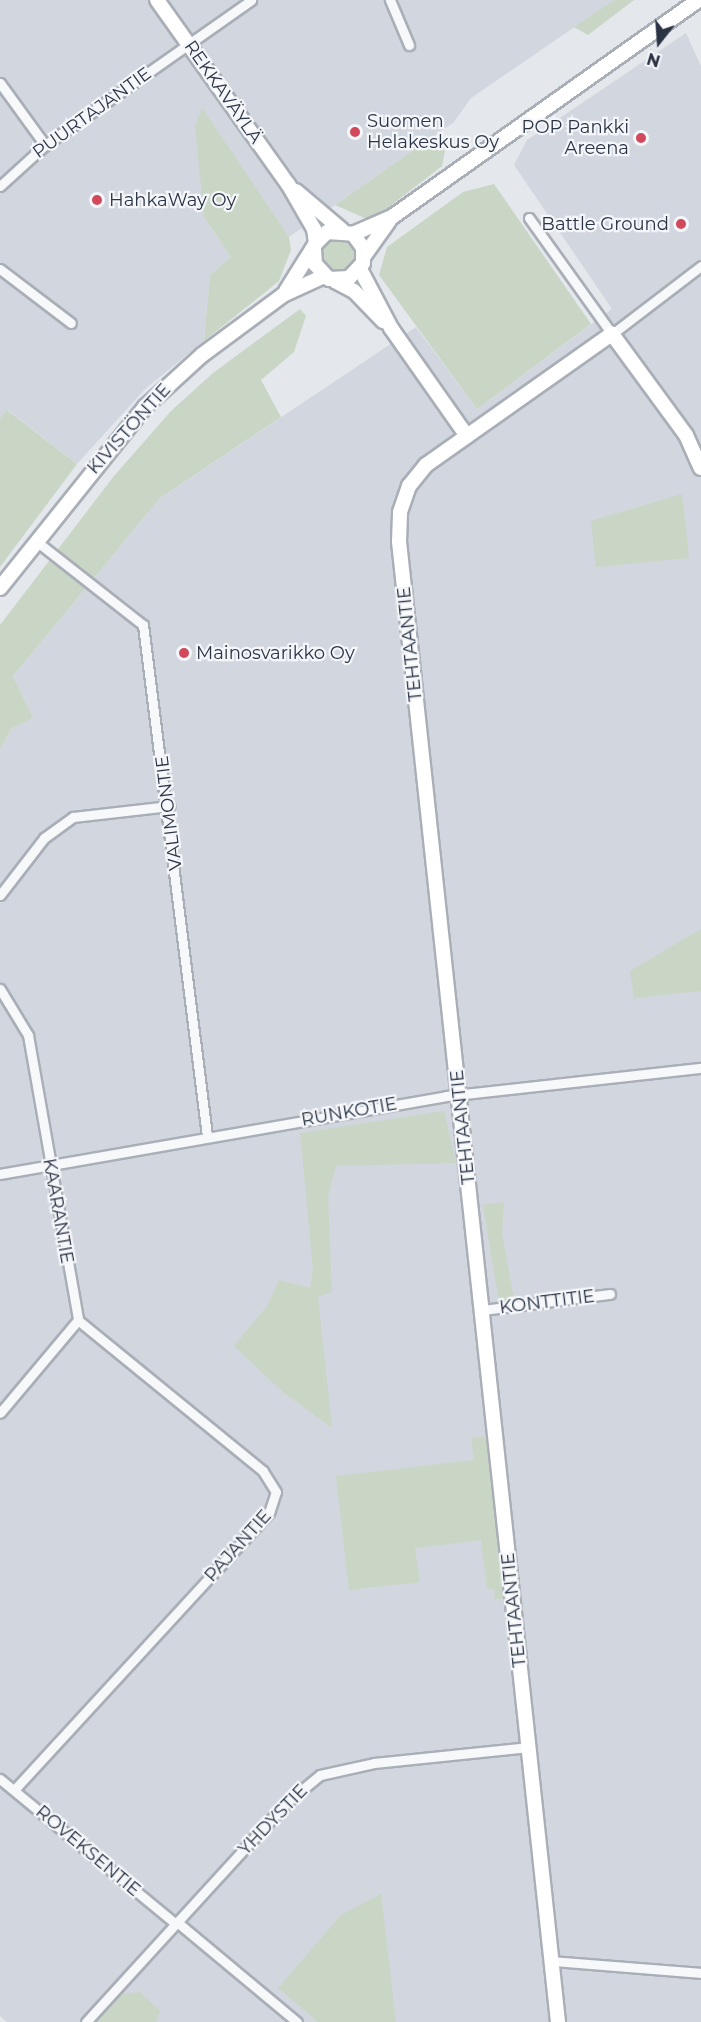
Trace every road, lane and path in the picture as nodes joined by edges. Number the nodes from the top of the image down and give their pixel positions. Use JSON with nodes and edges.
{"nodes":[{"id":1,"x":157,"y":0,"type":"edge"},
{"id":2,"x":251,"y":0,"type":"edge"},
{"id":3,"x":390,"y":0,"type":"edge"},
{"id":4,"x":699,"y":0,"type":"edge"},
{"id":5,"x":188,"y":44,"type":"junction"},
{"id":6,"x":409,"y":45,"type":"dead end"},
{"id":7,"x":0,"y":83,"type":"edge"},
{"id":8,"x":45,"y":145,"type":"junction"},
{"id":9,"x":288,"y":184,"type":"junction"},
{"id":10,"x":0,"y":186,"type":"edge"},
{"id":11,"x":392,"y":218,"type":"junction"},
{"id":12,"x":529,"y":218,"type":"dead end"},
{"id":13,"x":348,"y":232,"type":"junction"},
{"id":14,"x":315,"y":246,"type":"junction"},
{"id":15,"x":362,"y":263,"type":"junction"},
{"id":16,"x":701,"y":266,"type":"edge"},
{"id":17,"x":0,"y":269,"type":"edge"},
{"id":18,"x":329,"y":278,"type":"junction"},
{"id":19,"x":282,"y":295,"type":"junction"},
{"id":20,"x":71,"y":323,"type":"dead end"},
{"id":21,"x":391,"y":328,"type":"junction"},
{"id":22,"x":612,"y":334,"type":"junction"},
{"id":23,"x":467,"y":436,"type":"junction"},
{"id":24,"x":701,"y":468,"type":"edge"},
{"id":25,"x":36,"y":541,"type":"junction"},
{"id":26,"x":0,"y":588,"type":"edge"},
{"id":27,"x":169,"y":806,"type":"junction"},
{"id":28,"x":0,"y":895,"type":"edge"},
{"id":29,"x":0,"y":989,"type":"edge"},
{"id":30,"x":701,"y":1068,"type":"edge"},
{"id":31,"x":459,"y":1094,"type":"junction"},
{"id":32,"x":207,"y":1136,"type":"junction"},
{"id":33,"x":50,"y":1164,"type":"junction"},
{"id":34,"x":0,"y":1173,"type":"edge"},
{"id":35,"x":610,"y":1294,"type":"dead end"},
{"id":36,"x":483,"y":1310,"type":"junction"},
{"id":37,"x":78,"y":1320,"type":"junction"},
{"id":38,"x":0,"y":1413,"type":"edge"},
{"id":39,"x":528,"y":1747,"type":"junction"},
{"id":40,"x":0,"y":1779,"type":"edge"},
{"id":41,"x":14,"y":1790,"type":"junction"},
{"id":42,"x":176,"y":1923,"type":"junction"},
{"id":43,"x":552,"y":1961,"type":"junction"},
{"id":44,"x":701,"y":1973,"type":"edge"},
{"id":45,"x":86,"y":2022,"type":"edge"},
{"id":46,"x":297,"y":2022,"type":"edge"},
{"id":47,"x":558,"y":2022,"type":"edge"}],
"edges":[{"from":1,"to":5,"type":"street","name":"REKKAVÄYLÄ"},
{"from":2,"to":5,"type":"street","name":"PUURTAJANTIE"},
{"from":3,"to":6,"type":"street"},
{"from":4,"to":11,"type":"street"},
{"from":5,"to":8,"type":"street","name":"PUURTAJANTIE"},
{"from":5,"to":9,"type":"street","name":"REKKAVÄYLÄ"},
{"from":7,"to":8,"type":"street"},
{"from":8,"to":10,"type":"street","name":"PUURTAJANTIE"},
{"from":9,"to":13,"type":"street","name":"REKKAVÄYLÄ"},
{"from":9,"to":14,"type":"street","name":"REKKAVÄYLÄ"},
{"from":11,"to":13,"type":"street"},
{"from":11,"to":15,"type":"street"},
{"from":12,"to":22,"type":"street"},
{"from":13,"to":14,"type":"street"},
{"from":13,"to":15,"type":"street"},
{"from":14,"to":18,"type":"street"},
{"from":14,"to":19,"type":"street","name":"KIVISTÖNTIE"},
{"from":15,"to":18,"type":"street"},
{"from":15,"to":21,"type":"street"},
{"from":16,"to":22,"type":"street"},
{"from":17,"to":20,"type":"street"},
{"from":18,"to":19,"type":"street","name":"KIVISTÖNTIE"},
{"from":18,"to":21,"type":"street"},
{"from":19,"to":25,"type":"street","name":"KIVISTÖNTIE"},
{"from":21,"to":23,"type":"street"},
{"from":22,"to":23,"type":"street","name":"TEHTAANTIE"},
{"from":22,"to":24,"type":"street"},
{"from":23,"to":31,"type":"street","name":"TEHTAANTIE"},
{"from":25,"to":26,"type":"street","name":"KIVISTÖNTIE"},
{"from":25,"to":27,"type":"street","name":"VALIMONTIE"},
{"from":27,"to":28,"type":"street"},
{"from":27,"to":32,"type":"street","name":"VALIMONTIE"},
{"from":29,"to":33,"type":"street","name":"KAARANTIE"},
{"from":30,"to":31,"type":"street","name":"RUNKOTIE"},
{"from":31,"to":32,"type":"street","name":"RUNKOTIE"},
{"from":31,"to":36,"type":"street","name":"TEHTAANTIE"},
{"from":32,"to":33,"type":"street","name":"RUNKOTIE"},
{"from":33,"to":34,"type":"street","name":"RUNKOTIE"},
{"from":33,"to":37,"type":"street","name":"KAARANTIE"},
{"from":35,"to":36,"type":"street","name":"KONTTITIE"},
{"from":36,"to":39,"type":"street","name":"TEHTAANTIE"},
{"from":37,"to":38,"type":"street"},
{"from":37,"to":41,"type":"street","name":"PAJANTIE"},
{"from":39,"to":42,"type":"street","name":"YHDYSTIE"},
{"from":39,"to":43,"type":"street","name":"TEHTAANTIE"},
{"from":40,"to":41,"type":"street","name":"ROVEKSENTIE"},
{"from":41,"to":42,"type":"street","name":"ROVEKSENTIE"},
{"from":42,"to":45,"type":"street","name":"YHDYSTIE"},
{"from":42,"to":46,"type":"street","name":"ROVEKSENTIE"},
{"from":43,"to":44,"type":"street"},
{"from":43,"to":47,"type":"street","name":"TEHTAANTIE"}]}
